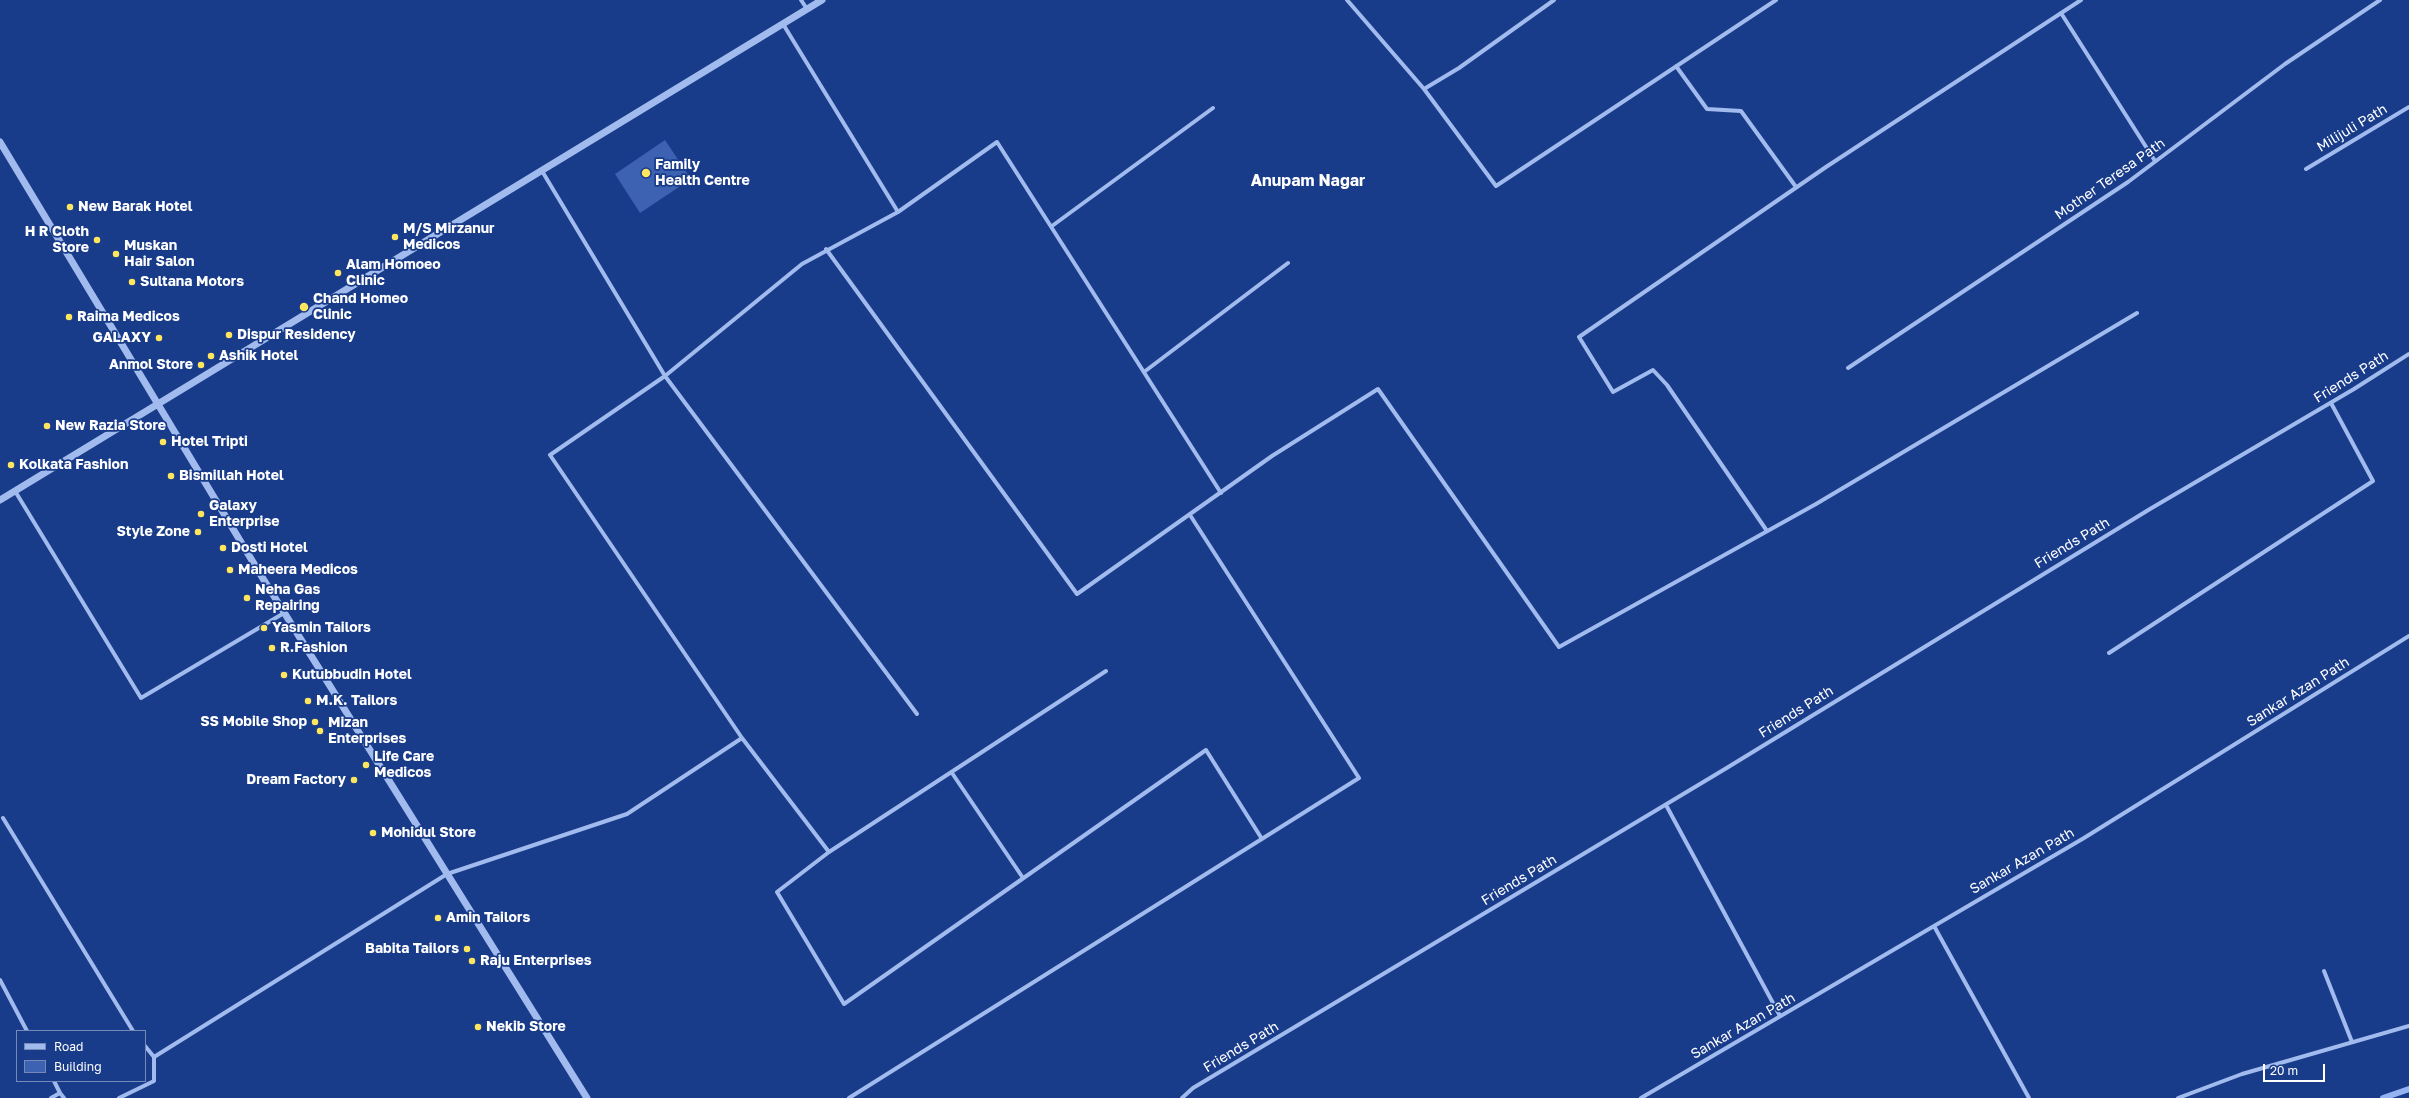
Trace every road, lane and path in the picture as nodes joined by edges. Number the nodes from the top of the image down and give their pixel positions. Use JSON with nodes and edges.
{"nodes":[{"id":1,"x":801,"y":0,"type":"edge"},
{"id":2,"x":822,"y":0,"type":"edge"},
{"id":3,"x":1348,"y":0,"type":"edge"},
{"id":4,"x":1554,"y":0,"type":"edge"},
{"id":5,"x":1776,"y":0,"type":"edge"},
{"id":6,"x":2081,"y":0,"type":"edge"},
{"id":7,"x":2380,"y":0,"type":"edge"},
{"id":8,"x":807,"y":9,"type":"junction"},
{"id":9,"x":2061,"y":13,"type":"junction"},
{"id":10,"x":783,"y":24,"type":"junction"},
{"id":11,"x":1676,"y":66,"type":"junction"},
{"id":12,"x":1424,"y":89,"type":"junction"},
{"id":13,"x":2409,"y":107,"type":"edge"},
{"id":14,"x":1213,"y":108,"type":"dead end"},
{"id":15,"x":0,"y":142,"type":"edge"},
{"id":16,"x":2155,"y":162,"type":"junction"},
{"id":17,"x":2306,"y":169,"type":"dead end"},
{"id":18,"x":542,"y":171,"type":"junction"},
{"id":19,"x":1796,"y":188,"type":"junction"},
{"id":20,"x":898,"y":212,"type":"junction"},
{"id":21,"x":1052,"y":226,"type":"junction"},
{"id":22,"x":826,"y":249,"type":"junction"},
{"id":23,"x":1288,"y":263,"type":"dead end"},
{"id":24,"x":2137,"y":313,"type":"dead end"},
{"id":25,"x":2409,"y":354,"type":"edge"},
{"id":26,"x":1848,"y":368,"type":"dead end"},
{"id":27,"x":1144,"y":372,"type":"junction"},
{"id":28,"x":665,"y":376,"type":"junction"},
{"id":29,"x":2331,"y":403,"type":"junction"},
{"id":30,"x":158,"y":405,"type":"junction"},
{"id":31,"x":15,"y":491,"type":"junction"},
{"id":32,"x":1221,"y":493,"type":"junction"},
{"id":33,"x":0,"y":500,"type":"edge"},
{"id":34,"x":1190,"y":515,"type":"junction"},
{"id":35,"x":1767,"y":532,"type":"junction"},
{"id":36,"x":284,"y":613,"type":"junction"},
{"id":37,"x":2409,"y":636,"type":"edge"},
{"id":38,"x":2109,"y":653,"type":"dead end"},
{"id":39,"x":1106,"y":671,"type":"dead end"},
{"id":40,"x":917,"y":714,"type":"dead end"},
{"id":41,"x":742,"y":738,"type":"junction"},
{"id":42,"x":952,"y":773,"type":"junction"},
{"id":43,"x":1666,"y":805,"type":"junction"},
{"id":44,"x":3,"y":818,"type":"dead end"},
{"id":45,"x":1262,"y":839,"type":"junction"},
{"id":46,"x":829,"y":852,"type":"junction"},
{"id":47,"x":447,"y":874,"type":"junction"},
{"id":48,"x":1023,"y":878,"type":"junction"},
{"id":49,"x":1934,"y":926,"type":"junction"},
{"id":50,"x":2324,"y":971,"type":"dead end"},
{"id":51,"x":0,"y":980,"type":"edge"},
{"id":52,"x":1780,"y":1016,"type":"junction"},
{"id":53,"x":2409,"y":1026,"type":"edge"},
{"id":54,"x":26,"y":1030,"type":"edge"},
{"id":55,"x":132,"y":1030,"type":"edge"},
{"id":56,"x":2352,"y":1042,"type":"junction"},
{"id":57,"x":146,"y":1047,"type":"edge"},
{"id":58,"x":154,"y":1057,"type":"junction"},
{"id":59,"x":54,"y":1082,"type":"edge"},
{"id":60,"x":60,"y":1093,"type":"junction"},
{"id":61,"x":51,"y":1098,"type":"edge"},
{"id":62,"x":64,"y":1098,"type":"edge"},
{"id":63,"x":119,"y":1098,"type":"edge"},
{"id":64,"x":587,"y":1098,"type":"edge"},
{"id":65,"x":849,"y":1098,"type":"edge"},
{"id":66,"x":1182,"y":1098,"type":"edge"},
{"id":67,"x":1641,"y":1098,"type":"edge"},
{"id":68,"x":2029,"y":1098,"type":"edge"},
{"id":69,"x":2178,"y":1098,"type":"edge"}],
"edges":[{"from":1,"to":8,"type":"street"},
{"from":2,"to":8,"type":"street"},
{"from":3,"to":12,"type":"street"},
{"from":4,"to":12,"type":"street"},
{"from":5,"to":11,"type":"street"},
{"from":6,"to":9,"type":"street"},
{"from":7,"to":16,"type":"street","name":"Mother Teresa Path"},
{"from":8,"to":10,"type":"street"},
{"from":9,"to":16,"type":"street"},
{"from":9,"to":19,"type":"street"},
{"from":10,"to":18,"type":"street"},
{"from":10,"to":20,"type":"street"},
{"from":11,"to":12,"type":"street"},
{"from":11,"to":19,"type":"street"},
{"from":13,"to":17,"type":"street","name":"Milijuli Path"},
{"from":14,"to":21,"type":"street"},
{"from":15,"to":30,"type":"street"},
{"from":16,"to":26,"type":"street","name":"Mother Teresa Path"},
{"from":18,"to":28,"type":"street"},
{"from":18,"to":30,"type":"street"},
{"from":19,"to":35,"type":"street"},
{"from":20,"to":21,"type":"street"},
{"from":20,"to":22,"type":"street"},
{"from":21,"to":27,"type":"street"},
{"from":22,"to":28,"type":"street"},
{"from":22,"to":34,"type":"street"},
{"from":23,"to":27,"type":"street"},
{"from":24,"to":35,"type":"street"},
{"from":25,"to":29,"type":"street","name":"Friends Path"},
{"from":27,"to":32,"type":"street"},
{"from":28,"to":40,"type":"street"},
{"from":28,"to":41,"type":"street"},
{"from":29,"to":38,"type":"street"},
{"from":29,"to":43,"type":"street","name":"Friends Path"},
{"from":30,"to":31,"type":"street"},
{"from":30,"to":36,"type":"street"},
{"from":31,"to":33,"type":"street"},
{"from":31,"to":36,"type":"street"},
{"from":32,"to":34,"type":"street"},
{"from":32,"to":35,"type":"street"},
{"from":34,"to":45,"type":"street"},
{"from":36,"to":47,"type":"street"},
{"from":37,"to":49,"type":"street","name":"Sankar Azan Path"},
{"from":39,"to":42,"type":"street"},
{"from":41,"to":46,"type":"street"},
{"from":41,"to":47,"type":"street"},
{"from":42,"to":46,"type":"street"},
{"from":42,"to":48,"type":"street"},
{"from":43,"to":52,"type":"street"},
{"from":43,"to":66,"type":"street","name":"Friends Path"},
{"from":44,"to":55,"type":"street"},
{"from":45,"to":48,"type":"street"},
{"from":45,"to":65,"type":"street"},
{"from":46,"to":48,"type":"street"},
{"from":47,"to":58,"type":"street"},
{"from":47,"to":64,"type":"street"},
{"from":49,"to":52,"type":"street","name":"Sankar Azan Path"},
{"from":49,"to":68,"type":"street"},
{"from":50,"to":56,"type":"street"},
{"from":51,"to":54,"type":"street"},
{"from":52,"to":67,"type":"street","name":"Sankar Azan Path"},
{"from":53,"to":56,"type":"street"},
{"from":56,"to":69,"type":"street"},
{"from":57,"to":58,"type":"street"},
{"from":58,"to":63,"type":"street"},
{"from":59,"to":60,"type":"street"},
{"from":60,"to":61,"type":"street"},
{"from":60,"to":62,"type":"street"}]}
